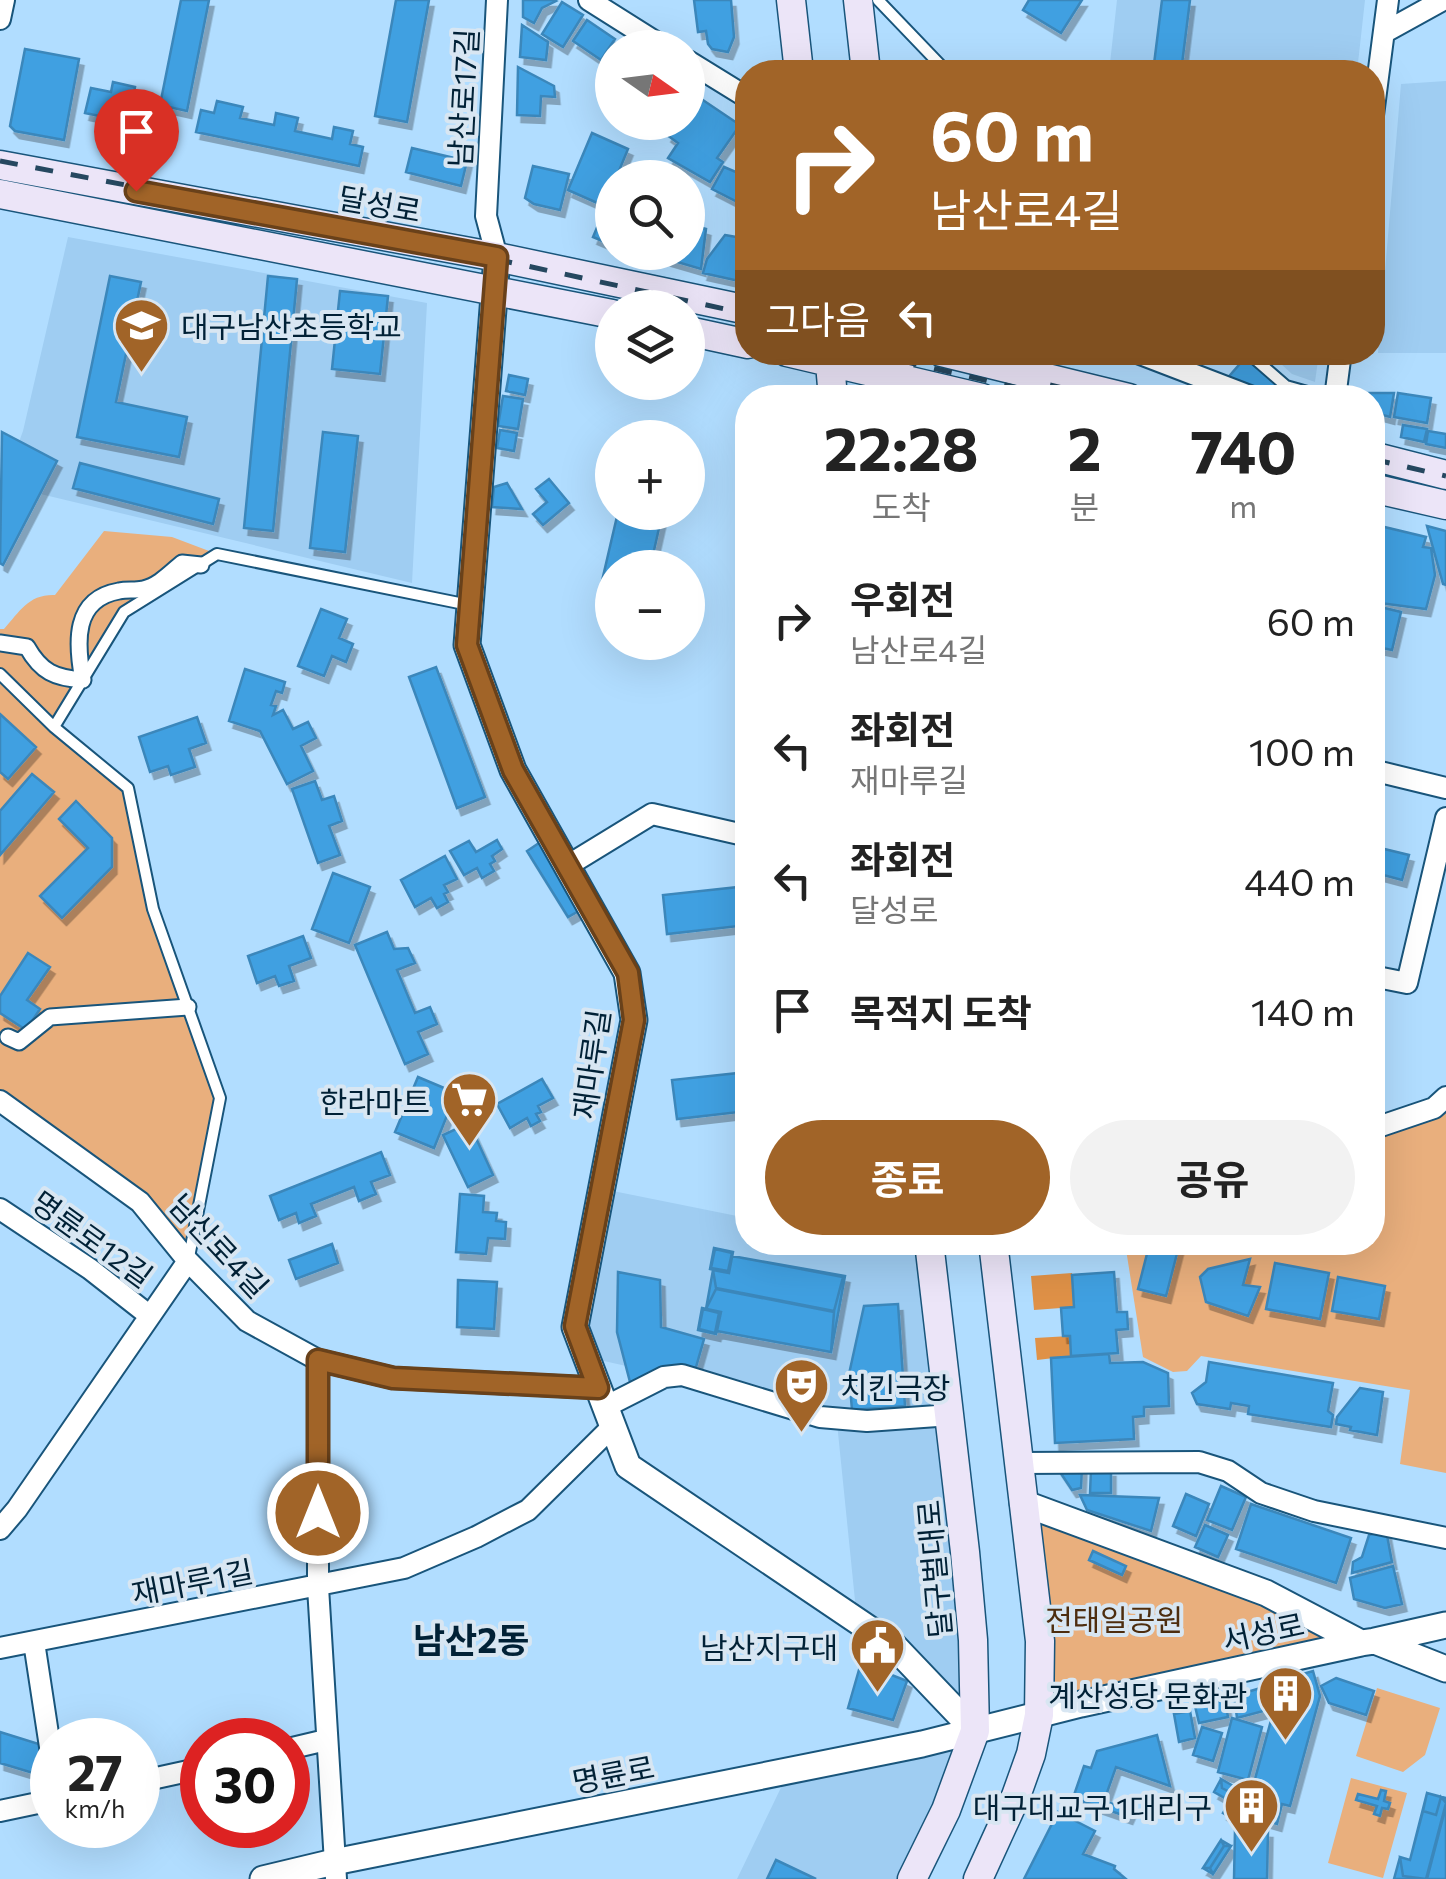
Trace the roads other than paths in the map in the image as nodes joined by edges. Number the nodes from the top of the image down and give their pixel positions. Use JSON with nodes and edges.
{"nodes":[{"id":1,"x":4,"y":0,"type":"edge"},
{"id":2,"x":496,"y":0,"type":"edge"},
{"id":3,"x":589,"y":0,"type":"edge"},
{"id":4,"x":791,"y":0,"type":"edge"},
{"id":5,"x":858,"y":0,"type":"edge"},
{"id":6,"x":878,"y":0,"type":"edge"},
{"id":7,"x":1388,"y":0,"type":"edge"},
{"id":8,"x":1443,"y":0,"type":"edge"},
{"id":9,"x":0,"y":19,"type":"edge"},
{"id":10,"x":637,"y":30,"type":"edge"},
{"id":11,"x":1385,"y":32,"type":"junction"},
{"id":12,"x":798,"y":60,"type":"edge"},
{"id":13,"x":865,"y":60,"type":"edge"},
{"id":14,"x":936,"y":60,"type":"edge"},
{"id":15,"x":1381,"y":60,"type":"edge"},
{"id":16,"x":705,"y":71,"type":"edge"},
{"id":17,"x":735,"y":90,"type":"edge"},
{"id":18,"x":0,"y":165,"type":"edge"},
{"id":19,"x":0,"y":194,"type":"edge"},
{"id":20,"x":497,"y":257,"type":"junction"},
{"id":21,"x":494,"y":289,"type":"junction"},
{"id":22,"x":735,"y":307,"type":"edge"},
{"id":23,"x":595,"y":310,"type":"edge"},
{"id":24,"x":705,"y":335,"type":"edge"},
{"id":25,"x":735,"y":341,"type":"edge"},
{"id":26,"x":859,"y":365,"type":"edge"},
{"id":27,"x":995,"y":365,"type":"edge"},
{"id":28,"x":1170,"y":365,"type":"edge"},
{"id":29,"x":1262,"y":365,"type":"edge"},
{"id":30,"x":900,"y":376,"type":"edge"},
{"id":31,"x":934,"y":385,"type":"edge"},
{"id":32,"x":1076,"y":385,"type":"edge"},
{"id":33,"x":1221,"y":385,"type":"edge"},
{"id":34,"x":1285,"y":385,"type":"edge"},
{"id":35,"x":1385,"y":459,"type":"edge"},
{"id":36,"x":1446,"y":475,"type":"edge"},
{"id":37,"x":1385,"y":491,"type":"edge"},
{"id":38,"x":1446,"y":505,"type":"edge"},
{"id":39,"x":201,"y":564,"type":"joint"},
{"id":40,"x":154,"y":589,"type":"junction"},
{"id":41,"x":470,"y":605,"type":"junction"},
{"id":42,"x":0,"y":643,"type":"edge"},
{"id":43,"x":0,"y":674,"type":"edge"},
{"id":44,"x":83,"y":680,"type":"junction"},
{"id":45,"x":54,"y":727,"type":"junction"},
{"id":46,"x":1385,"y":773,"type":"edge"},
{"id":47,"x":1446,"y":788,"type":"edge"},
{"id":48,"x":1446,"y":818,"type":"edge"},
{"id":49,"x":735,"y":833,"type":"edge"},
{"id":50,"x":567,"y":866,"type":"junction"},
{"id":51,"x":1385,"y":979,"type":"edge"},
{"id":52,"x":188,"y":1007,"type":"junction"},
{"id":53,"x":8,"y":1037,"type":"dead end"},
{"id":54,"x":0,"y":1102,"type":"edge"},
{"id":55,"x":1440,"y":1102,"type":"edge"},
{"id":56,"x":1385,"y":1124,"type":"edge"},
{"id":57,"x":0,"y":1209,"type":"edge"},
{"id":58,"x":931,"y":1255,"type":"edge"},
{"id":59,"x":996,"y":1255,"type":"edge"},
{"id":60,"x":188,"y":1261,"type":"junction"},
{"id":61,"x":150,"y":1316,"type":"junction"},
{"id":62,"x":318,"y":1360,"type":"junction"},
{"id":63,"x":605,"y":1407,"type":"junction"},
{"id":64,"x":951,"y":1415,"type":"junction"},
{"id":65,"x":1020,"y":1463,"type":"junction"},
{"id":66,"x":1022,"y":1503,"type":"junction"},
{"id":67,"x":2,"y":1523,"type":"edge"},
{"id":68,"x":1446,"y":1538,"type":"edge"},
{"id":69,"x":318,"y":1587,"type":"junction"},
{"id":70,"x":1446,"y":1625,"type":"edge"},
{"id":71,"x":34,"y":1642,"type":"junction"},
{"id":72,"x":1368,"y":1642,"type":"junction"},
{"id":73,"x":0,"y":1648,"type":"edge"},
{"id":74,"x":1446,"y":1669,"type":"edge"},
{"id":75,"x":1039,"y":1715,"type":"junction"},
{"id":76,"x":46,"y":1718,"type":"edge"},
{"id":77,"x":975,"y":1731,"type":"junction"},
{"id":78,"x":326,"y":1740,"type":"junction"},
{"id":79,"x":310,"y":1744,"type":"edge"},
{"id":80,"x":30,"y":1805,"type":"edge"},
{"id":81,"x":0,"y":1811,"type":"edge"},
{"id":82,"x":335,"y":1870,"type":"edge"},
{"id":83,"x":264,"y":1879,"type":"edge"},
{"id":84,"x":912,"y":1879,"type":"edge"},
{"id":85,"x":978,"y":1879,"type":"edge"}],
"edges":[{"from":1,"to":9,"type":"street"},
{"from":2,"to":20,"type":"street","name":"남산로17길"},
{"from":3,"to":10,"type":"street"},
{"from":4,"to":12,"type":"main road"},
{"from":5,"to":13,"type":"main road"},
{"from":6,"to":14,"type":"lane"},
{"from":7,"to":11,"type":"street"},
{"from":8,"to":11,"type":"street"},
{"from":11,"to":15,"type":"street"},
{"from":16,"to":17,"type":"street"},
{"from":18,"to":20,"type":"main road","name":"달성로"},
{"from":19,"to":21,"type":"main road"},
{"from":20,"to":21,"type":"street","name":"재마루길"},
{"from":20,"to":22,"type":"main road","name":"달성로"},
{"from":21,"to":23,"type":"main road"},
{"from":21,"to":41,"type":"street","name":"재마루길"},
{"from":24,"to":25,"type":"main road"},
{"from":26,"to":30,"type":"main road"},
{"from":27,"to":32,"type":"main road"},
{"from":28,"to":33,"type":"street"},
{"from":29,"to":34,"type":"lane"},
{"from":30,"to":31,"type":"main road"},
{"from":35,"to":36,"type":"main road"},
{"from":37,"to":38,"type":"main road"},
{"from":39,"to":40,"type":"street"},
{"from":39,"to":41,"type":"lane"},
{"from":40,"to":44,"type":"lane"},
{"from":40,"to":44,"type":"street"},
{"from":41,"to":50,"type":"street","name":"재마루길"},
{"from":42,"to":44,"type":"street"},
{"from":43,"to":45,"type":"lane"},
{"from":44,"to":45,"type":"lane"},
{"from":45,"to":52,"type":"lane"},
{"from":46,"to":47,"type":"street"},
{"from":48,"to":51,"type":"street"},
{"from":49,"to":50,"type":"street"},
{"from":50,"to":63,"type":"street","name":"재마루길"},
{"from":52,"to":53,"type":"street"},
{"from":52,"to":60,"type":"lane"},
{"from":54,"to":60,"type":"street","name":"남산로4길"},
{"from":55,"to":56,"type":"street"},
{"from":57,"to":61,"type":"street","name":"명륜로12길"},
{"from":58,"to":64,"type":"main road","name":"달구벌대로"},
{"from":59,"to":65,"type":"main road"},
{"from":60,"to":61,"type":"street","name":"명륜로12길"},
{"from":60,"to":62,"type":"street","name":"남산로4길"},
{"from":61,"to":67,"type":"street","name":"명륜로12길"},
{"from":62,"to":63,"type":"street","name":"남산로4길"},
{"from":62,"to":69,"type":"street"},
{"from":63,"to":64,"type":"street"},
{"from":63,"to":69,"type":"street","name":"재마루1길"},
{"from":63,"to":77,"type":"street","name":"재마루길"},
{"from":64,"to":77,"type":"main road","name":"달구벌대로"},
{"from":65,"to":66,"type":"main road"},
{"from":65,"to":68,"type":"street"},
{"from":66,"to":72,"type":"street"},
{"from":66,"to":75,"type":"main road"},
{"from":69,"to":71,"type":"street","name":"재마루1길"},
{"from":69,"to":78,"type":"street"},
{"from":70,"to":72,"type":"street","name":"서성로"},
{"from":71,"to":73,"type":"street","name":"재마루1길"},
{"from":71,"to":76,"type":"street"},
{"from":72,"to":74,"type":"street"},
{"from":72,"to":75,"type":"street","name":"서성로"},
{"from":75,"to":77,"type":"street","name":"서성로"},
{"from":75,"to":85,"type":"main road"},
{"from":77,"to":82,"type":"street","name":"명륜로"},
{"from":77,"to":84,"type":"main road","name":"달구벌대로"},
{"from":78,"to":79,"type":"street"},
{"from":78,"to":82,"type":"street"},
{"from":80,"to":81,"type":"street"},
{"from":82,"to":83,"type":"street","name":"명륜로"}]}
